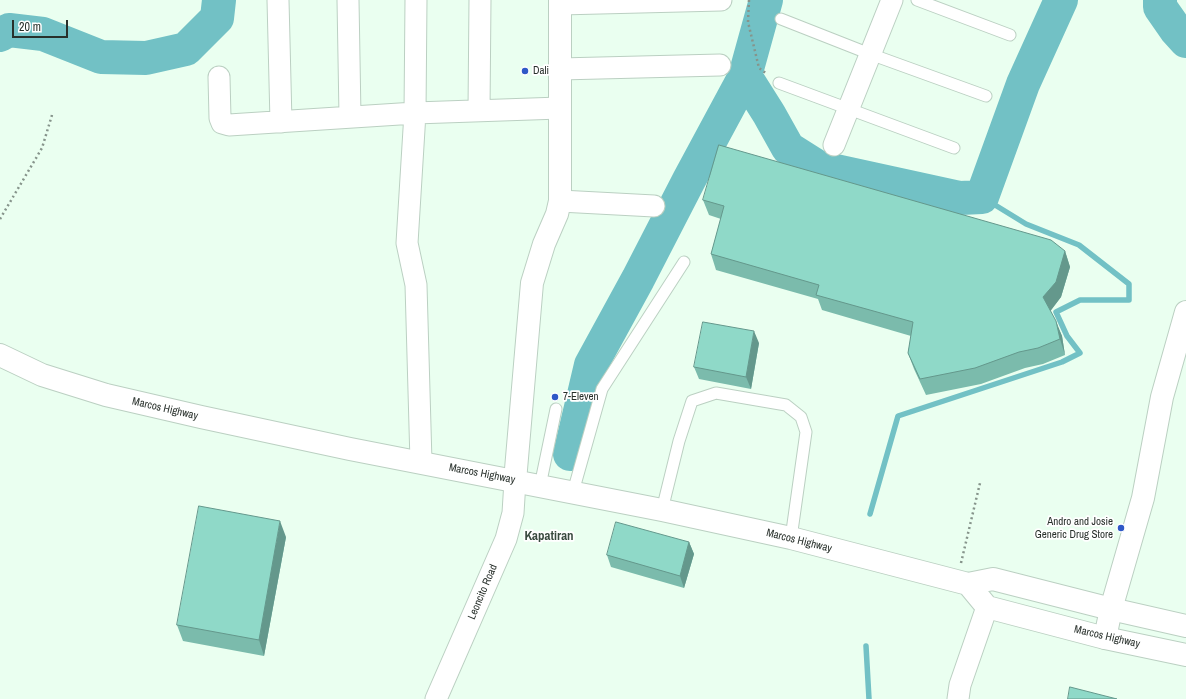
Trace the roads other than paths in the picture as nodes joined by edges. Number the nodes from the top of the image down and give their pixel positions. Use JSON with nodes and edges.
{"nodes":[{"id":1,"x":278,"y":0,"type":"edge"},
{"id":2,"x":348,"y":0,"type":"edge"},
{"id":3,"x":416,"y":0,"type":"edge"},
{"id":4,"x":480,"y":0,"type":"edge"},
{"id":5,"x":721,"y":0,"type":"edge"},
{"id":6,"x":892,"y":0,"type":"edge"},
{"id":7,"x":917,"y":0,"type":"edge"},
{"id":8,"x":560,"y":2,"type":"edge"},
{"id":9,"x":781,"y":19,"type":"dead end"},
{"id":10,"x":1010,"y":35,"type":"dead end"},
{"id":11,"x":870,"y":54,"type":"junction"},
{"id":12,"x":720,"y":65,"type":"dead end"},
{"id":13,"x":560,"y":69,"type":"junction"},
{"id":14,"x":219,"y":77,"type":"dead end"},
{"id":15,"x":779,"y":83,"type":"dead end"},
{"id":16,"x":986,"y":96,"type":"dead end"},
{"id":17,"x":560,"y":108,"type":"junction"},
{"id":18,"x":848,"y":109,"type":"junction"},
{"id":19,"x":479,"y":110,"type":"junction"},
{"id":20,"x":415,"y":113,"type":"junction"},
{"id":21,"x":350,"y":116,"type":"junction"},
{"id":22,"x":281,"y":122,"type":"junction"},
{"id":23,"x":834,"y":144,"type":"dead end"},
{"id":24,"x":954,"y":148,"type":"dead end"},
{"id":25,"x":560,"y":201,"type":"junction"},
{"id":26,"x":654,"y":206,"type":"dead end"},
{"id":27,"x":684,"y":262,"type":"dead end"},
{"id":28,"x":1186,"y":312,"type":"edge"},
{"id":29,"x":0,"y":355,"type":"edge"},
{"id":30,"x":556,"y":409,"type":"dead end"},
{"id":31,"x":421,"y":462,"type":"junction"},
{"id":32,"x":515,"y":481,"type":"junction"},
{"id":33,"x":540,"y":486,"type":"junction"},
{"id":34,"x":574,"y":492,"type":"junction"},
{"id":35,"x":662,"y":510,"type":"junction"},
{"id":36,"x":791,"y":538,"type":"junction"},
{"id":37,"x":962,"y":582,"type":"junction"},
{"id":38,"x":986,"y":607,"type":"junction"},
{"id":39,"x":1111,"y":609,"type":"junction"},
{"id":40,"x":1186,"y":626,"type":"edge"},
{"id":41,"x":1105,"y":638,"type":"junction"},
{"id":42,"x":1186,"y":655,"type":"edge"},
{"id":43,"x":436,"y":699,"type":"edge"},
{"id":44,"x":958,"y":699,"type":"edge"}],
"edges":[{"from":1,"to":22,"type":"street"},
{"from":2,"to":21,"type":"street"},
{"from":3,"to":20,"type":"street"},
{"from":4,"to":19,"type":"street"},
{"from":5,"to":8,"type":"street"},
{"from":6,"to":11,"type":"street"},
{"from":7,"to":10,"type":"lane"},
{"from":8,"to":13,"type":"main road"},
{"from":9,"to":11,"type":"lane"},
{"from":11,"to":16,"type":"lane"},
{"from":11,"to":18,"type":"street"},
{"from":12,"to":13,"type":"street"},
{"from":13,"to":17,"type":"main road"},
{"from":14,"to":22,"type":"street"},
{"from":15,"to":18,"type":"lane"},
{"from":17,"to":19,"type":"street"},
{"from":17,"to":25,"type":"main road"},
{"from":18,"to":23,"type":"street"},
{"from":18,"to":24,"type":"lane"},
{"from":19,"to":20,"type":"street"},
{"from":20,"to":21,"type":"street"},
{"from":20,"to":31,"type":"street"},
{"from":21,"to":22,"type":"street"},
{"from":25,"to":26,"type":"street"},
{"from":25,"to":32,"type":"main road"},
{"from":27,"to":34,"type":"lane"},
{"from":28,"to":39,"type":"main road"},
{"from":29,"to":31,"type":"main road","name":"Marcos Highway"},
{"from":30,"to":33,"type":"lane"},
{"from":31,"to":32,"type":"main road","name":"Marcos Highway"},
{"from":32,"to":33,"type":"main road","name":"Marcos Highway"},
{"from":32,"to":43,"type":"street","name":"Leoncito Road"},
{"from":33,"to":34,"type":"main road","name":"Marcos Highway"},
{"from":34,"to":35,"type":"main road","name":"Marcos Highway"},
{"from":35,"to":36,"type":"main road","name":"Marcos Highway"},
{"from":35,"to":36,"type":"lane"},
{"from":36,"to":37,"type":"main road","name":"Marcos Highway"},
{"from":37,"to":38,"type":"main road"},
{"from":37,"to":39,"type":"main road","name":"Marcos Highway"},
{"from":38,"to":41,"type":"main road","name":"Marcos Highway"},
{"from":38,"to":44,"type":"street"},
{"from":39,"to":40,"type":"main road","name":"Marcos Highway"},
{"from":39,"to":41,"type":"main road"},
{"from":41,"to":42,"type":"main road","name":"Marcos Highway"}]}
